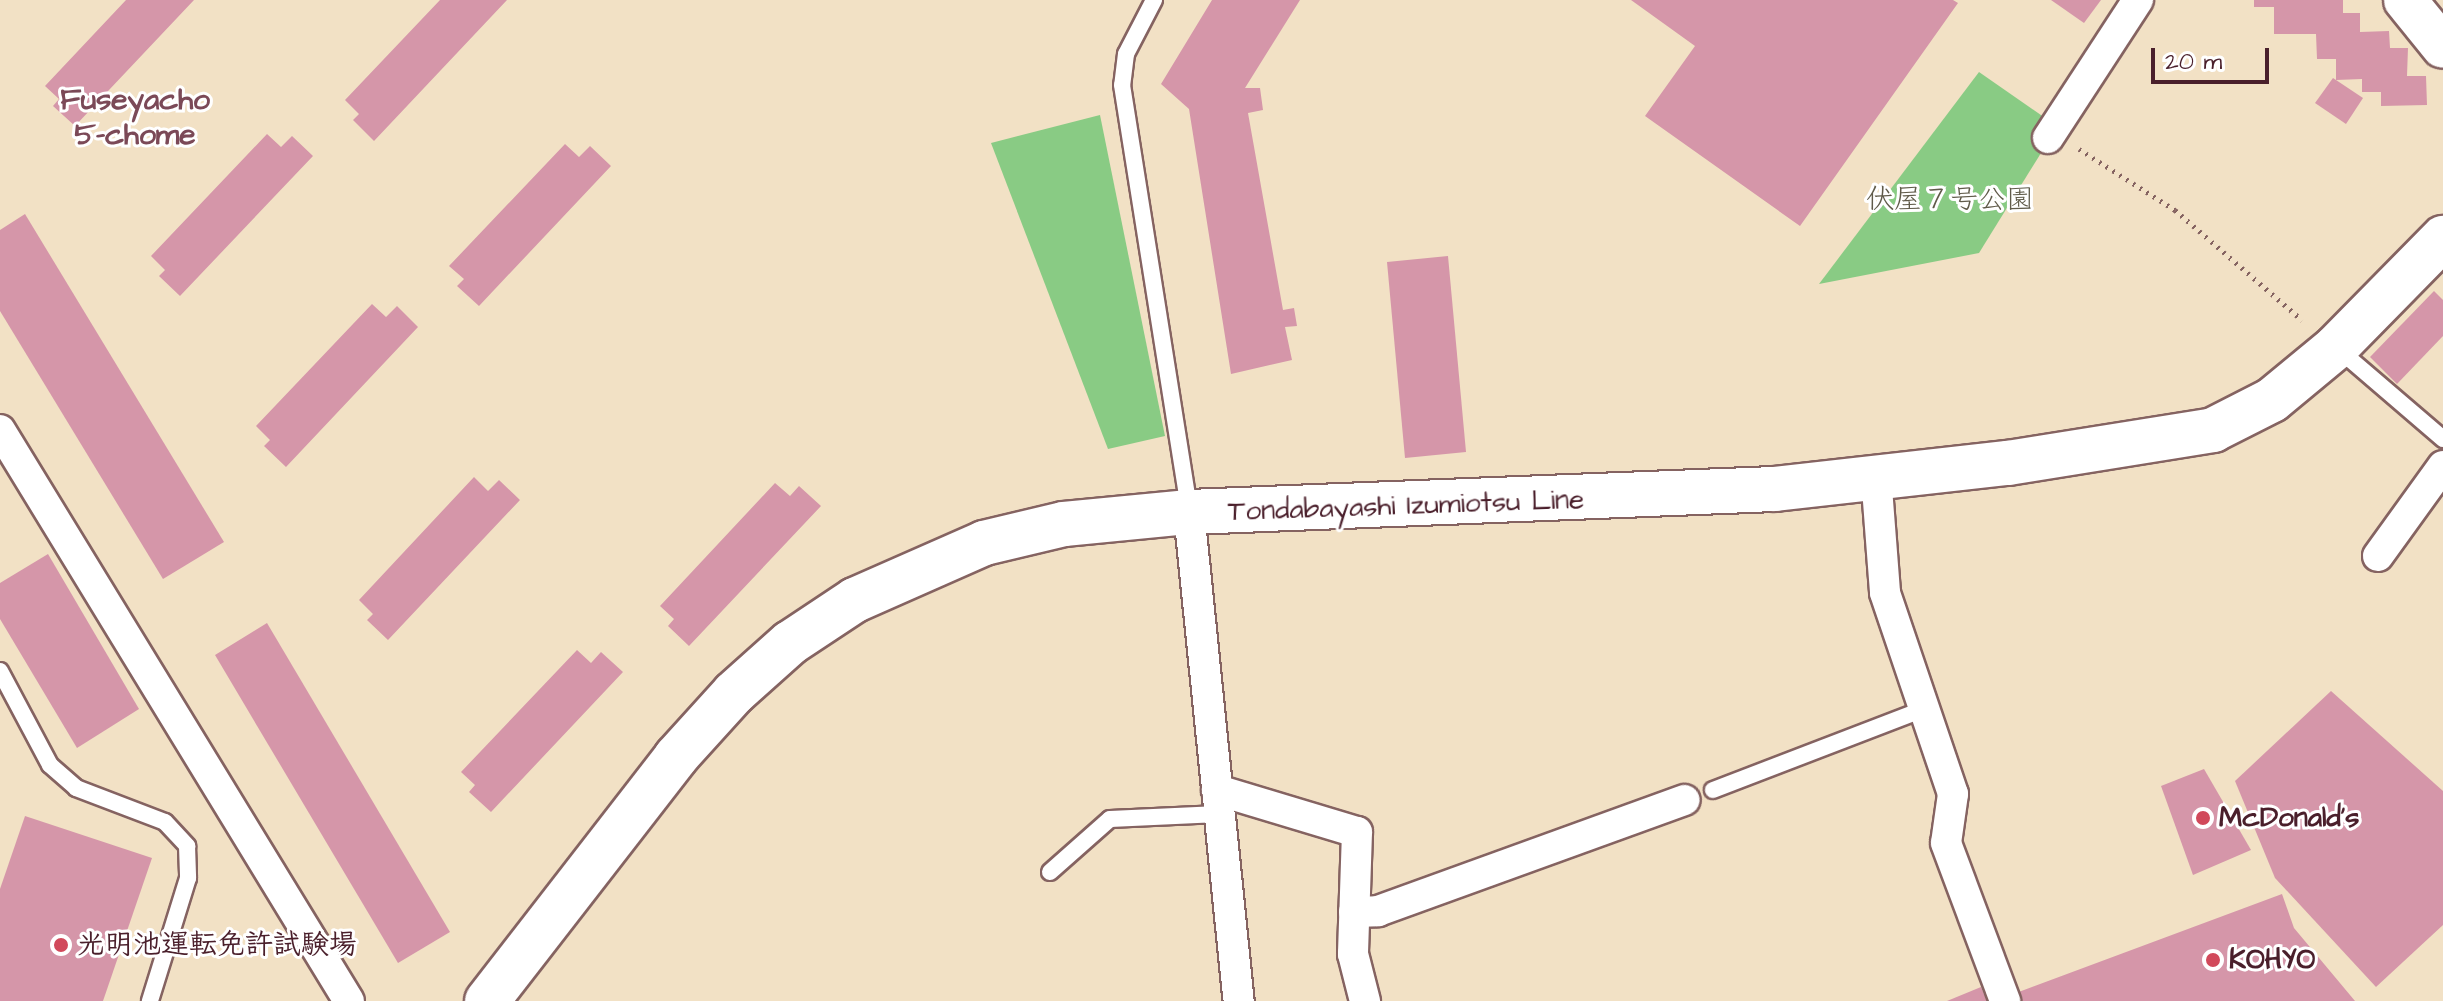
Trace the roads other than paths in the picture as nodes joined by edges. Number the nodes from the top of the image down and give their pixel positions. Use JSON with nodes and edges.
{"nodes":[{"id":1,"x":1154,"y":0,"type":"edge"},
{"id":2,"x":2138,"y":0,"type":"edge"},
{"id":3,"x":2405,"y":0,"type":"edge"},
{"id":4,"x":2443,"y":47,"type":"edge"},
{"id":5,"x":2048,"y":138,"type":"road end"},
{"id":6,"x":2443,"y":238,"type":"edge"},
{"id":7,"x":2336,"y":347,"type":"junction"},
{"id":8,"x":0,"y":430,"type":"edge"},
{"id":9,"x":2443,"y":439,"type":"edge"},
{"id":10,"x":2443,"y":466,"type":"edge"},
{"id":11,"x":1876,"y":475,"type":"junction"},
{"id":12,"x":1189,"y":512,"type":"junction"},
{"id":13,"x":2378,"y":556,"type":"dead end"},
{"id":14,"x":0,"y":671,"type":"edge"},
{"id":15,"x":1924,"y":709,"type":"junction"},
{"id":16,"x":1699,"y":795,"type":"joint"},
{"id":17,"x":1218,"y":802,"type":"junction"},
{"id":18,"x":1050,"y":872,"type":"dead end"},
{"id":19,"x":1354,"y":912,"type":"junction"},
{"id":20,"x":150,"y":1001,"type":"edge"},
{"id":21,"x":349,"y":1001,"type":"edge"},
{"id":22,"x":487,"y":1001,"type":"edge"},
{"id":23,"x":1239,"y":1001,"type":"edge"},
{"id":24,"x":1365,"y":1001,"type":"edge"},
{"id":25,"x":2005,"y":1001,"type":"edge"}],
"edges":[{"from":1,"to":12,"type":"lane"},
{"from":2,"to":5,"type":"street"},
{"from":3,"to":4,"type":"main road"},
{"from":6,"to":7,"type":"main road","name":"Tondabayashi Izumiotsu Line"},
{"from":7,"to":9,"type":"lane"},
{"from":7,"to":11,"type":"main road","name":"Tondabayashi Izumiotsu Line"},
{"from":8,"to":21,"type":"street"},
{"from":10,"to":13,"type":"street"},
{"from":11,"to":12,"type":"main road","name":"Tondabayashi Izumiotsu Line"},
{"from":11,"to":15,"type":"street"},
{"from":12,"to":17,"type":"street"},
{"from":12,"to":22,"type":"main road","name":"Tondabayashi Izumiotsu Line"},
{"from":14,"to":20,"type":"lane"},
{"from":15,"to":16,"type":"lane"},
{"from":15,"to":25,"type":"street"},
{"from":16,"to":19,"type":"street"},
{"from":17,"to":18,"type":"lane"},
{"from":17,"to":19,"type":"street"},
{"from":17,"to":23,"type":"street"},
{"from":19,"to":24,"type":"street"}]}
